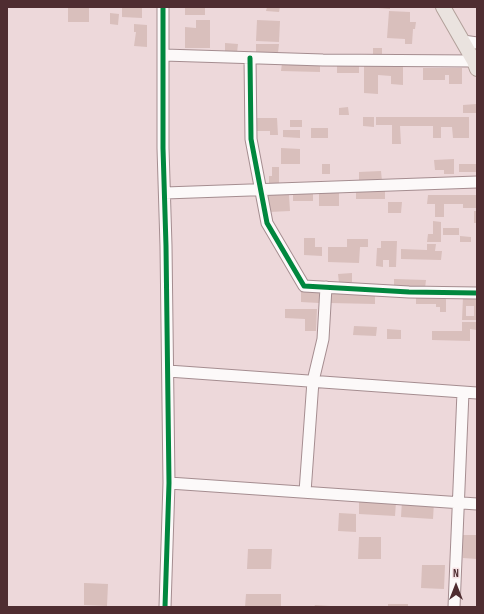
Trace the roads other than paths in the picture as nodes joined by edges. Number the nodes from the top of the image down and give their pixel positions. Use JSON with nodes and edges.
{"nodes":[{"id":1,"x":163,"y":7,"type":"edge"},
{"id":2,"x":443,"y":7,"type":"edge"},
{"id":3,"x":462,"y":41,"type":"junction"},
{"id":4,"x":477,"y":43,"type":"edge"},
{"id":5,"x":164,"y":55,"type":"junction"},
{"id":6,"x":250,"y":58,"type":"junction"},
{"id":7,"x":476,"y":65,"type":"edge"},
{"id":8,"x":477,"y":182,"type":"edge"},
{"id":9,"x":260,"y":190,"type":"junction"},
{"id":10,"x":165,"y":193,"type":"junction"},
{"id":11,"x":326,"y":287,"type":"junction"},
{"id":12,"x":477,"y":293,"type":"edge"},
{"id":13,"x":168,"y":371,"type":"junction"},
{"id":14,"x":313,"y":381,"type":"junction"},
{"id":15,"x":463,"y":392,"type":"junction"},
{"id":16,"x":477,"y":393,"type":"edge"},
{"id":17,"x":169,"y":482,"type":"junction"},
{"id":18,"x":305,"y":492,"type":"junction"},
{"id":19,"x":458,"y":503,"type":"junction"},
{"id":20,"x":477,"y":504,"type":"edge"},
{"id":21,"x":165,"y":607,"type":"edge"},
{"id":22,"x":454,"y":607,"type":"edge"}],
"edges":[{"from":1,"to":5,"type":"street"},
{"from":2,"to":3,"type":"main road"},
{"from":3,"to":4,"type":"street"},
{"from":3,"to":7,"type":"main road"},
{"from":5,"to":6,"type":"street"},
{"from":5,"to":10,"type":"street"},
{"from":6,"to":7,"type":"street"},
{"from":6,"to":9,"type":"street"},
{"from":8,"to":9,"type":"street"},
{"from":9,"to":10,"type":"street"},
{"from":9,"to":11,"type":"street"},
{"from":10,"to":13,"type":"street"},
{"from":11,"to":12,"type":"street"},
{"from":11,"to":14,"type":"street"},
{"from":13,"to":14,"type":"street"},
{"from":13,"to":17,"type":"street"},
{"from":14,"to":15,"type":"street"},
{"from":14,"to":18,"type":"street"},
{"from":15,"to":16,"type":"street"},
{"from":15,"to":19,"type":"street"},
{"from":17,"to":18,"type":"street"},
{"from":17,"to":21,"type":"street"},
{"from":18,"to":19,"type":"street"},
{"from":19,"to":20,"type":"street"},
{"from":19,"to":22,"type":"street"}]}
